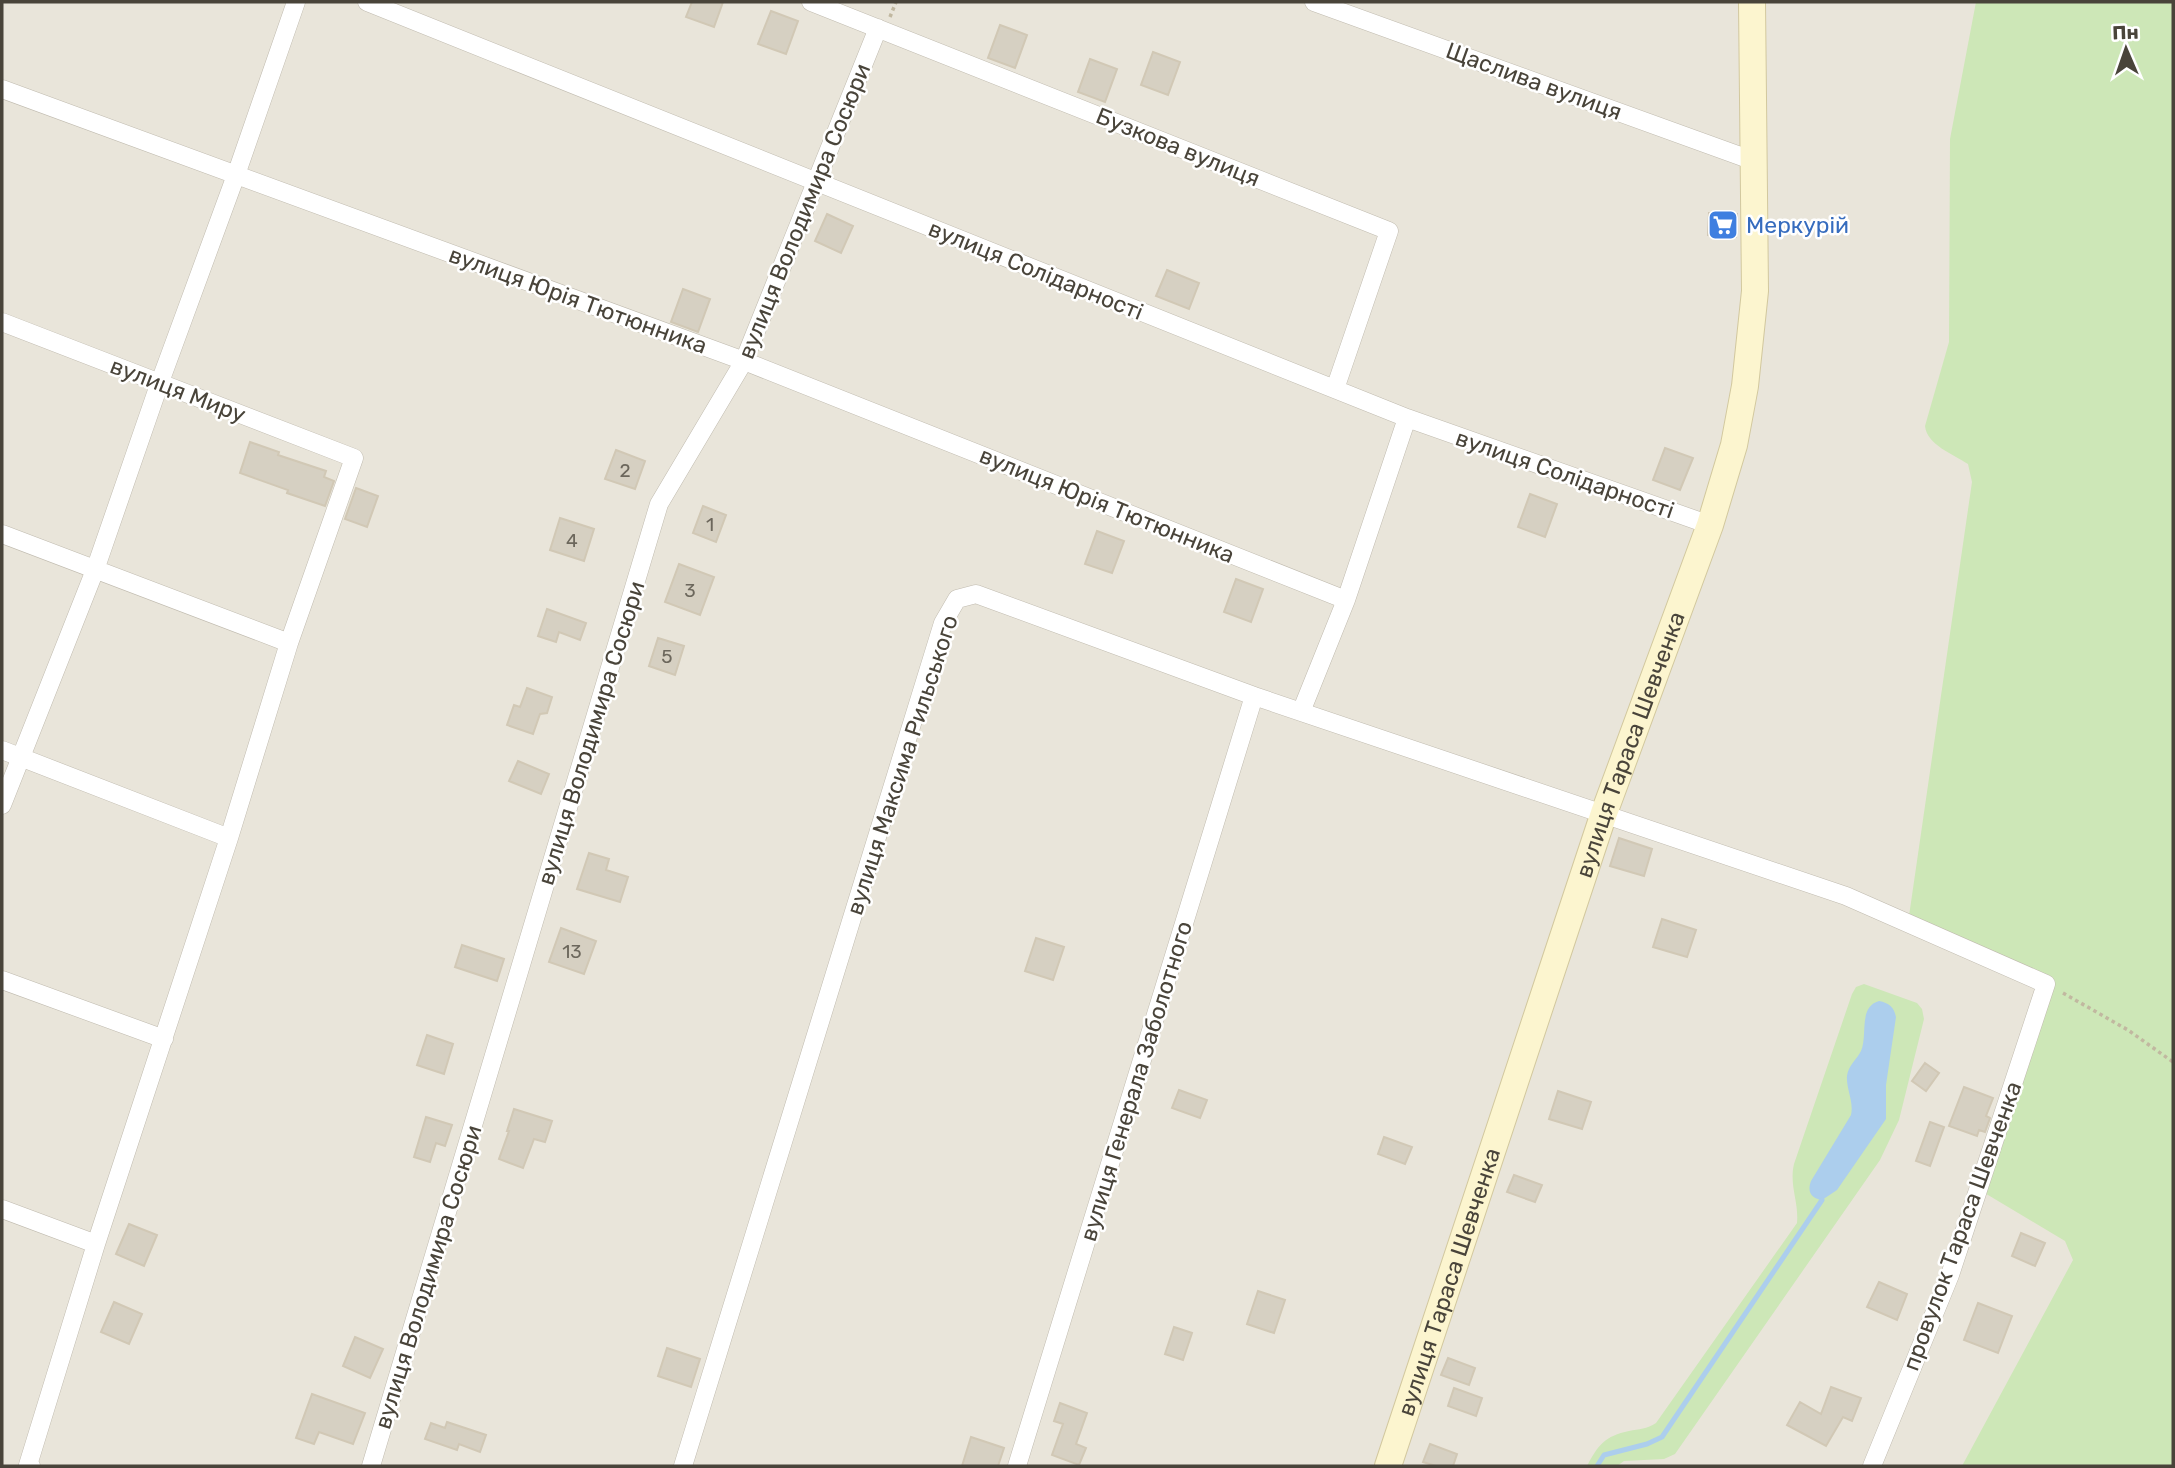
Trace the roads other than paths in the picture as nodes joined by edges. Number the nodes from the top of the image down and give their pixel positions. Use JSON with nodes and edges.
{"nodes":[{"id":1,"x":296,"y":2,"type":"edge"},
{"id":2,"x":368,"y":2,"type":"edge"},
{"id":3,"x":811,"y":2,"type":"edge"},
{"id":4,"x":1314,"y":2,"type":"edge"},
{"id":5,"x":1752,"y":2,"type":"edge"},
{"id":6,"x":878,"y":28,"type":"junction"},
{"id":7,"x":2,"y":89,"type":"edge"},
{"id":8,"x":1754,"y":161,"type":"junction"},
{"id":9,"x":236,"y":175,"type":"junction"},
{"id":10,"x":817,"y":182,"type":"junction"},
{"id":11,"x":2,"y":322,"type":"edge"},
{"id":12,"x":744,"y":361,"type":"junction"},
{"id":13,"x":160,"y":382,"type":"junction"},
{"id":14,"x":1335,"y":389,"type":"junction"},
{"id":15,"x":1407,"y":418,"type":"junction"},
{"id":16,"x":1710,"y":525,"type":"junction"},
{"id":17,"x":2,"y":534,"type":"edge"},
{"id":18,"x":95,"y":570,"type":"junction"},
{"id":19,"x":1346,"y":600,"type":"junction"},
{"id":20,"x":289,"y":643,"type":"junction"},
{"id":21,"x":1254,"y":696,"type":"junction"},
{"id":22,"x":1301,"y":712,"type":"junction"},
{"id":23,"x":2,"y":750,"type":"edge"},
{"id":24,"x":22,"y":757,"type":"junction"},
{"id":25,"x":2,"y":804,"type":"edge"},
{"id":26,"x":1604,"y":813,"type":"junction"},
{"id":27,"x":229,"y":838,"type":"junction"},
{"id":28,"x":2,"y":980,"type":"edge"},
{"id":29,"x":2046,"y":984,"type":"joint"},
{"id":30,"x":164,"y":1040,"type":"junction"},
{"id":31,"x":2,"y":1209,"type":"edge"},
{"id":32,"x":96,"y":1244,"type":"junction"},
{"id":33,"x":31,"y":1466,"type":"edge"},
{"id":34,"x":371,"y":1466,"type":"edge"},
{"id":35,"x":683,"y":1466,"type":"edge"},
{"id":36,"x":1017,"y":1466,"type":"edge"},
{"id":37,"x":1388,"y":1466,"type":"edge"},
{"id":38,"x":1872,"y":1466,"type":"edge"}],
"edges":[{"from":1,"to":9,"type":"street"},
{"from":2,"to":10,"type":"street","name":"вулиця Солідарності"},
{"from":3,"to":6,"type":"street","name":"Бузкова вулиця"},
{"from":4,"to":8,"type":"street","name":"Щаслива вулиця"},
{"from":5,"to":8,"type":"street","name":"вулиця Тараса Шевченка"},
{"from":6,"to":10,"type":"street","name":"вулиця Володимира Сосюри"},
{"from":6,"to":14,"type":"street","name":"Бузкова вулиця"},
{"from":7,"to":9,"type":"street","name":"вулиця Юрія Тютюнника"},
{"from":8,"to":16,"type":"street","name":"вулиця Тараса Шевченка"},
{"from":9,"to":12,"type":"street","name":"вулиця Юрія Тютюнника"},
{"from":9,"to":13,"type":"street"},
{"from":10,"to":12,"type":"street","name":"вулиця Володимира Сосюри"},
{"from":10,"to":14,"type":"street","name":"вулиця Солідарності"},
{"from":11,"to":13,"type":"street","name":"вулиця Миру"},
{"from":12,"to":19,"type":"street","name":"вулиця Юрія Тютюнника"},
{"from":12,"to":34,"type":"street","name":"вулиця Володимира Сосюри"},
{"from":13,"to":18,"type":"street"},
{"from":13,"to":20,"type":"street","name":"вулиця Миру"},
{"from":14,"to":15,"type":"street","name":"вулиця Солідарності"},
{"from":15,"to":16,"type":"street","name":"вулиця Солідарності"},
{"from":15,"to":19,"type":"street"},
{"from":16,"to":26,"type":"street","name":"вулиця Тараса Шевченка"},
{"from":17,"to":18,"type":"street"},
{"from":18,"to":20,"type":"street"},
{"from":18,"to":24,"type":"street"},
{"from":19,"to":22,"type":"street"},
{"from":20,"to":27,"type":"street"},
{"from":21,"to":22,"type":"street","name":"вулиця Максима Рильського"},
{"from":21,"to":35,"type":"street","name":"вулиця Максима Рильського"},
{"from":21,"to":36,"type":"street","name":"вулиця Генерала Заболотного"},
{"from":22,"to":26,"type":"street","name":"вулиця Максима Рильського"},
{"from":23,"to":24,"type":"street"},
{"from":24,"to":25,"type":"street"},
{"from":24,"to":27,"type":"street"},
{"from":26,"to":29,"type":"street","name":"вулиця Максима Рильського"},
{"from":26,"to":37,"type":"street","name":"вулиця Тараса Шевченка"},
{"from":27,"to":30,"type":"street"},
{"from":28,"to":30,"type":"street"},
{"from":29,"to":38,"type":"street","name":"провулок Тараса Шевченка"},
{"from":30,"to":32,"type":"street"},
{"from":31,"to":32,"type":"street"},
{"from":32,"to":33,"type":"street"}]}
